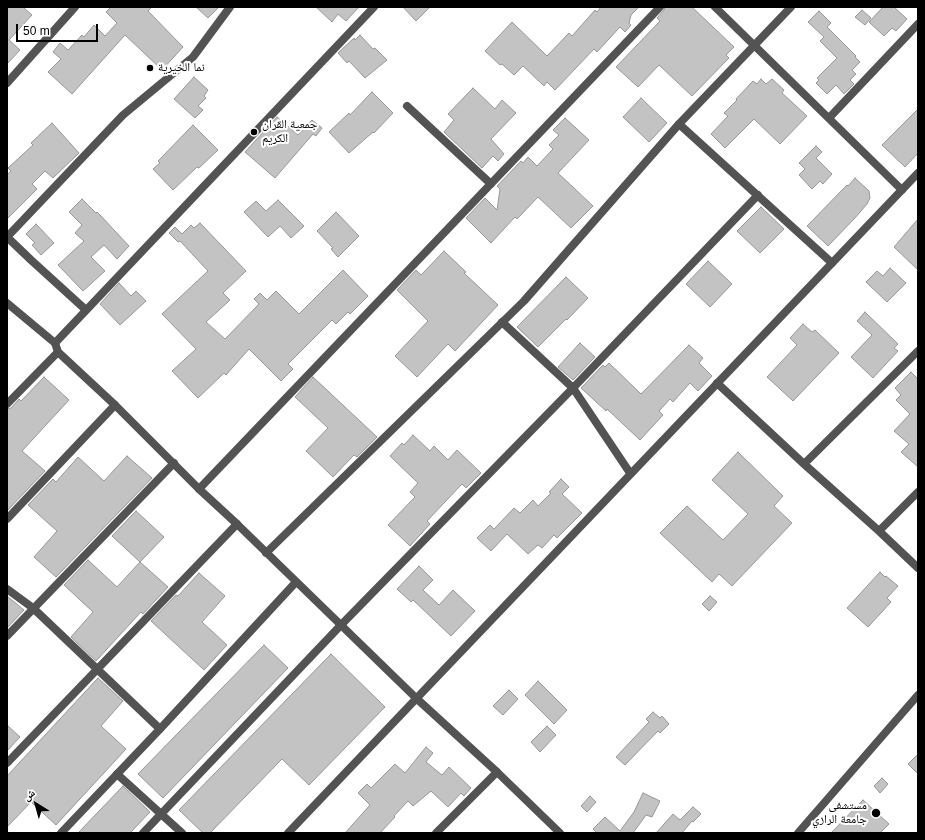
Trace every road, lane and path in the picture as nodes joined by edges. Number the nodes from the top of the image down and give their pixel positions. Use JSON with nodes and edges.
{"nodes":[{"id":1,"x":75,"y":7,"type":"edge"},
{"id":2,"x":230,"y":7,"type":"edge"},
{"id":3,"x":374,"y":7,"type":"edge"},
{"id":4,"x":660,"y":7,"type":"edge"},
{"id":5,"x":715,"y":7,"type":"edge"},
{"id":6,"x":791,"y":7,"type":"edge"},
{"id":7,"x":918,"y":24,"type":"edge"},
{"id":8,"x":754,"y":45,"type":"junction"},
{"id":9,"x":7,"y":83,"type":"edge"},
{"id":10,"x":407,"y":106,"type":"dead end"},
{"id":11,"x":829,"y":118,"type":"junction"},
{"id":12,"x":679,"y":124,"type":"junction"},
{"id":13,"x":918,"y":173,"type":"edge"},
{"id":14,"x":491,"y":184,"type":"junction"},
{"id":15,"x":902,"y":190,"type":"junction"},
{"id":16,"x":758,"y":194,"type":"junction"},
{"id":17,"x":7,"y":237,"type":"edge"},
{"id":18,"x":832,"y":263,"type":"junction"},
{"id":19,"x":7,"y":303,"type":"edge"},
{"id":20,"x":86,"y":310,"type":"junction"},
{"id":21,"x":502,"y":322,"type":"junction"},
{"id":22,"x":55,"y":343,"type":"junction"},
{"id":23,"x":918,"y":351,"type":"edge"},
{"id":24,"x":58,"y":352,"type":"junction"},
{"id":25,"x":717,"y":383,"type":"junction"},
{"id":26,"x":573,"y":388,"type":"junction"},
{"id":27,"x":7,"y":404,"type":"edge"},
{"id":28,"x":115,"y":405,"type":"junction"},
{"id":29,"x":174,"y":462,"type":"junction"},
{"id":30,"x":804,"y":464,"type":"junction"},
{"id":31,"x":630,"y":473,"type":"junction"},
{"id":32,"x":199,"y":489,"type":"junction"},
{"id":33,"x":918,"y":492,"type":"edge"},
{"id":34,"x":7,"y":519,"type":"edge"},
{"id":35,"x":237,"y":524,"type":"junction"},
{"id":36,"x":879,"y":531,"type":"junction"},
{"id":37,"x":266,"y":553,"type":"junction"},
{"id":38,"x":918,"y":568,"type":"edge"},
{"id":39,"x":296,"y":582,"type":"junction"},
{"id":40,"x":7,"y":589,"type":"edge"},
{"id":41,"x":33,"y":608,"type":"junction"},
{"id":42,"x":341,"y":625,"type":"junction"},
{"id":43,"x":7,"y":636,"type":"edge"},
{"id":44,"x":97,"y":670,"type":"junction"},
{"id":45,"x":918,"y":695,"type":"edge"},
{"id":46,"x":416,"y":698,"type":"junction"},
{"id":47,"x":160,"y":729,"type":"junction"},
{"id":48,"x":7,"y":763,"type":"edge"},
{"id":49,"x":497,"y":772,"type":"junction"},
{"id":50,"x":117,"y":774,"type":"junction"},
{"id":51,"x":161,"y":814,"type":"junction"},
{"id":52,"x":293,"y":831,"type":"edge"},
{"id":53,"x":557,"y":832,"type":"edge"},
{"id":54,"x":61,"y":833,"type":"edge"},
{"id":55,"x":143,"y":833,"type":"edge"},
{"id":56,"x":182,"y":833,"type":"edge"},
{"id":57,"x":436,"y":833,"type":"edge"},
{"id":58,"x":798,"y":833,"type":"edge"}],
"edges":[{"from":1,"to":9,"type":"street"},
{"from":2,"to":17,"type":"street"},
{"from":3,"to":20,"type":"street"},
{"from":4,"to":14,"type":"street"},
{"from":5,"to":8,"type":"street"},
{"from":6,"to":8,"type":"street"},
{"from":7,"to":11,"type":"street"},
{"from":8,"to":11,"type":"street"},
{"from":8,"to":12,"type":"street"},
{"from":10,"to":14,"type":"street"},
{"from":11,"to":15,"type":"street"},
{"from":12,"to":16,"type":"street"},
{"from":12,"to":21,"type":"street"},
{"from":13,"to":15,"type":"street"},
{"from":14,"to":32,"type":"street"},
{"from":15,"to":18,"type":"street"},
{"from":16,"to":18,"type":"street"},
{"from":16,"to":26,"type":"street"},
{"from":17,"to":20,"type":"street"},
{"from":18,"to":25,"type":"street"},
{"from":19,"to":22,"type":"street"},
{"from":20,"to":22,"type":"street"},
{"from":21,"to":26,"type":"street"},
{"from":21,"to":37,"type":"street"},
{"from":22,"to":24,"type":"street"},
{"from":23,"to":30,"type":"street"},
{"from":24,"to":27,"type":"street"},
{"from":24,"to":28,"type":"street"},
{"from":25,"to":30,"type":"street"},
{"from":25,"to":31,"type":"street"},
{"from":26,"to":31,"type":"street"},
{"from":26,"to":42,"type":"street"},
{"from":28,"to":29,"type":"street"},
{"from":28,"to":34,"type":"street"},
{"from":29,"to":32,"type":"street"},
{"from":29,"to":41,"type":"street"},
{"from":30,"to":36,"type":"street"},
{"from":31,"to":46,"type":"street"},
{"from":32,"to":35,"type":"street"},
{"from":33,"to":36,"type":"street"},
{"from":35,"to":37,"type":"street"},
{"from":35,"to":44,"type":"street"},
{"from":36,"to":38,"type":"street"},
{"from":37,"to":39,"type":"street"},
{"from":39,"to":42,"type":"street"},
{"from":39,"to":47,"type":"street"},
{"from":40,"to":41,"type":"street"},
{"from":41,"to":43,"type":"street"},
{"from":41,"to":44,"type":"street"},
{"from":42,"to":46,"type":"street"},
{"from":42,"to":51,"type":"street"},
{"from":44,"to":47,"type":"street"},
{"from":44,"to":48,"type":"street"},
{"from":45,"to":58,"type":"street"},
{"from":46,"to":49,"type":"street"},
{"from":46,"to":52,"type":"street"},
{"from":47,"to":50,"type":"street"},
{"from":49,"to":53,"type":"street"},
{"from":49,"to":57,"type":"street"},
{"from":50,"to":51,"type":"street"},
{"from":50,"to":54,"type":"street"},
{"from":51,"to":55,"type":"street"},
{"from":51,"to":56,"type":"street"}]}
